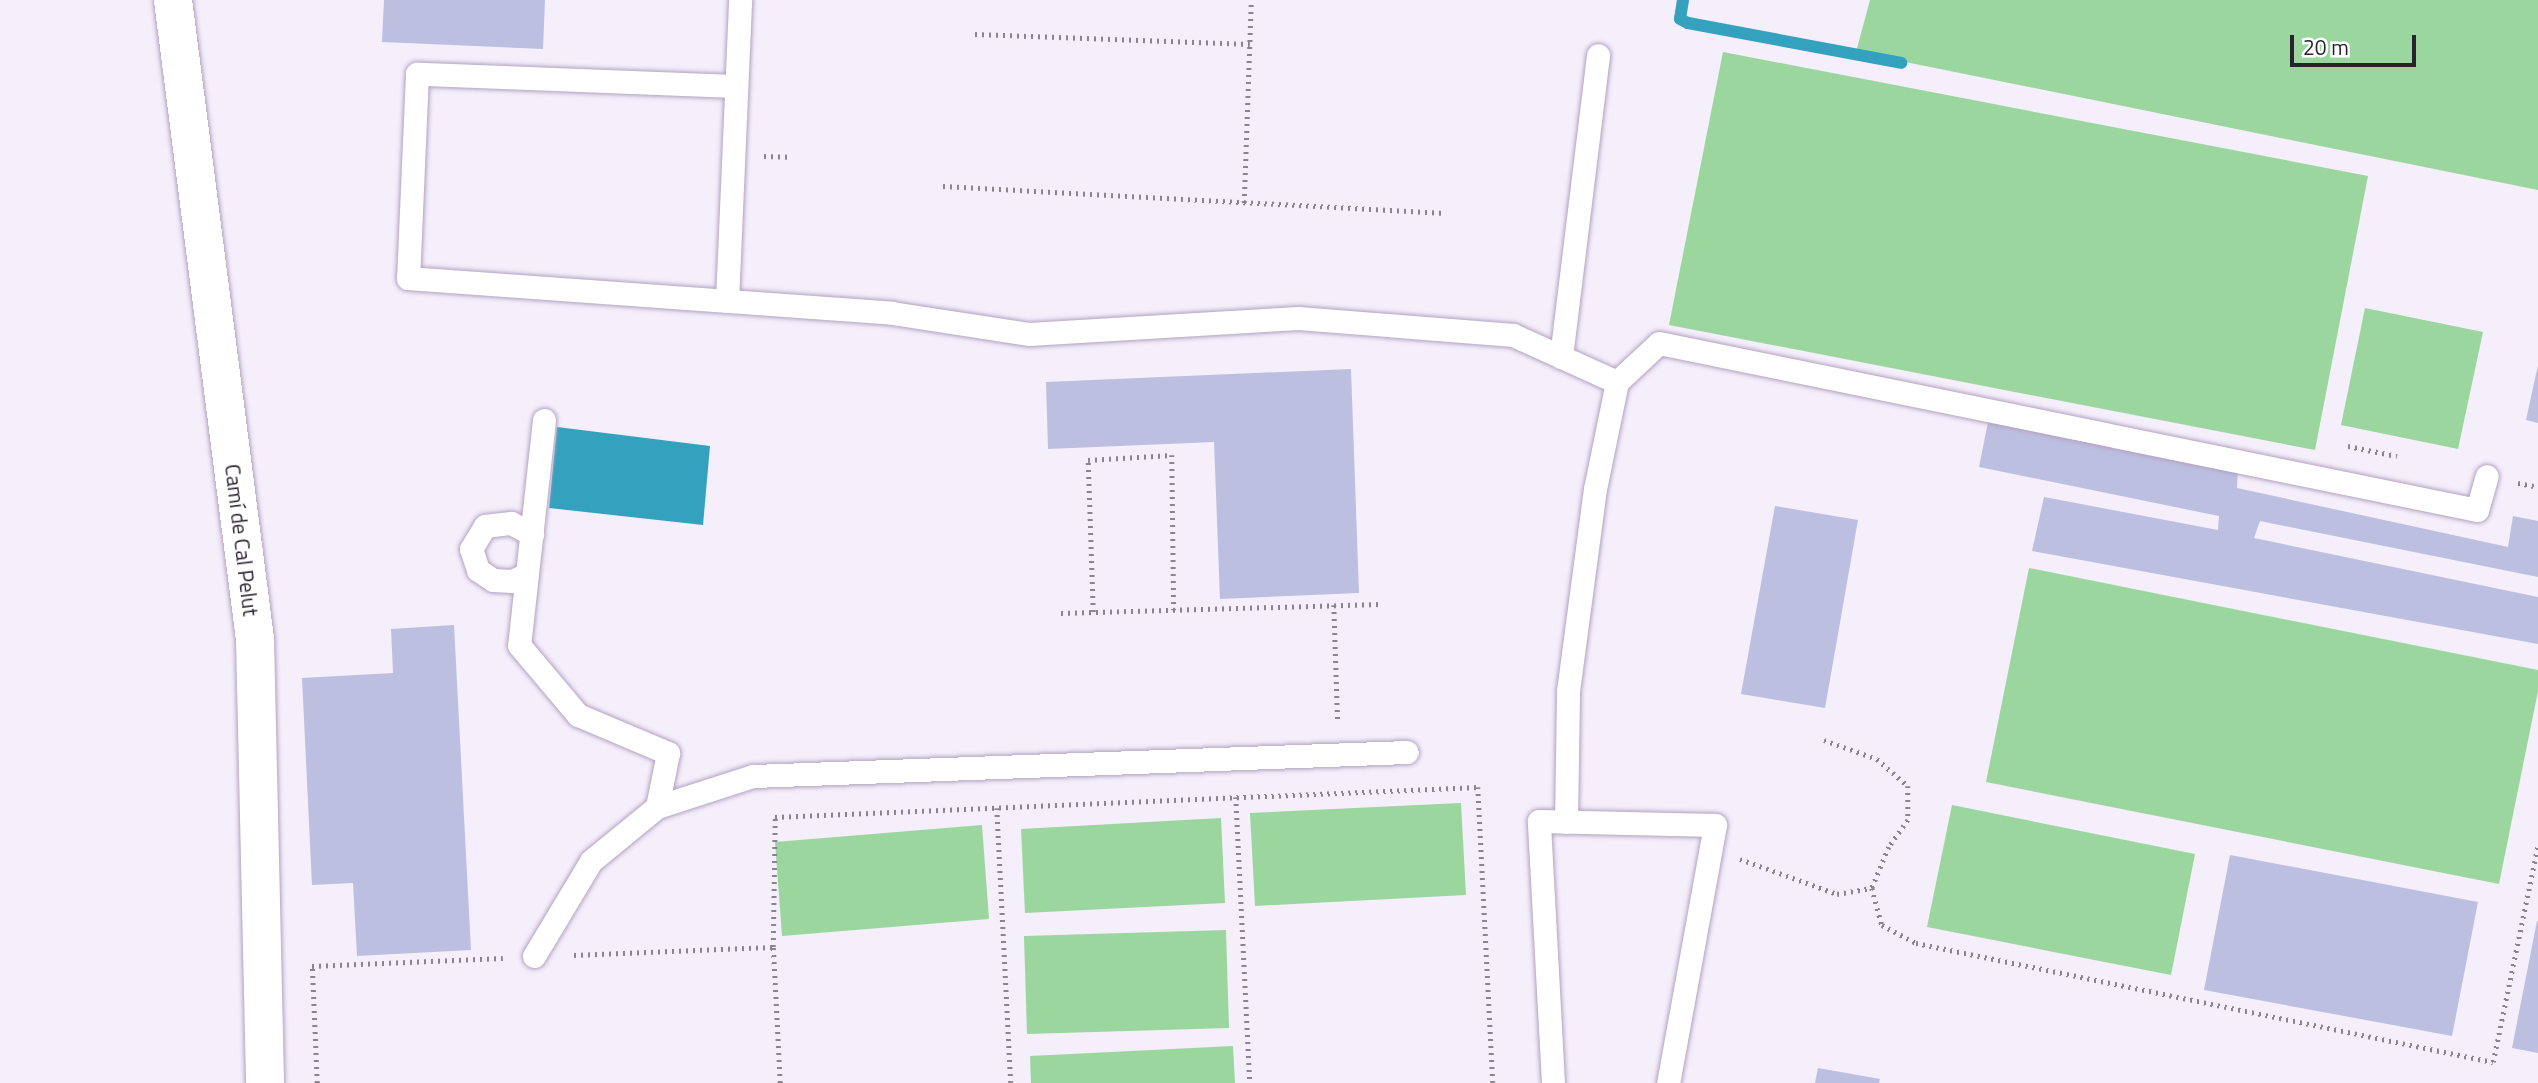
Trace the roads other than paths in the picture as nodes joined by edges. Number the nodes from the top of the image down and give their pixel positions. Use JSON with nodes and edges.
{"nodes":[{"id":1,"x":173,"y":0,"type":"edge"},
{"id":2,"x":740,"y":0,"type":"edge"},
{"id":3,"x":1598,"y":55,"type":"dead end"},
{"id":4,"x":736,"y":86,"type":"junction"},
{"id":5,"x":727,"y":301,"type":"junction"},
{"id":6,"x":1561,"y":357,"type":"junction"},
{"id":7,"x":1617,"y":382,"type":"junction"},
{"id":8,"x":544,"y":420,"type":"dead end"},
{"id":9,"x":2487,"y":476,"type":"dead end"},
{"id":10,"x":532,"y":534,"type":"junction"},
{"id":11,"x":527,"y":574,"type":"junction"},
{"id":12,"x":1407,"y":752,"type":"dead end"},
{"id":13,"x":657,"y":807,"type":"junction"},
{"id":14,"x":1566,"y":822,"type":"junction"},
{"id":15,"x":534,"y":956,"type":"road end"},
{"id":16,"x":265,"y":1083,"type":"edge"},
{"id":17,"x":1553,"y":1083,"type":"edge"},
{"id":18,"x":1668,"y":1083,"type":"edge"}],
"edges":[{"from":1,"to":16,"type":"street","name":"Camí de Cal Pelut"},
{"from":2,"to":4,"type":"lane"},
{"from":3,"to":6,"type":"lane"},
{"from":4,"to":5,"type":"lane"},
{"from":4,"to":5,"type":"lane"},
{"from":5,"to":6,"type":"lane"},
{"from":6,"to":7,"type":"lane"},
{"from":7,"to":9,"type":"lane"},
{"from":7,"to":14,"type":"lane"},
{"from":8,"to":10,"type":"lane"},
{"from":10,"to":11,"type":"lane"},
{"from":10,"to":11,"type":"lane"},
{"from":11,"to":13,"type":"lane"},
{"from":12,"to":13,"type":"lane"},
{"from":13,"to":15,"type":"lane"},
{"from":14,"to":17,"type":"lane"},
{"from":14,"to":18,"type":"lane"}]}
